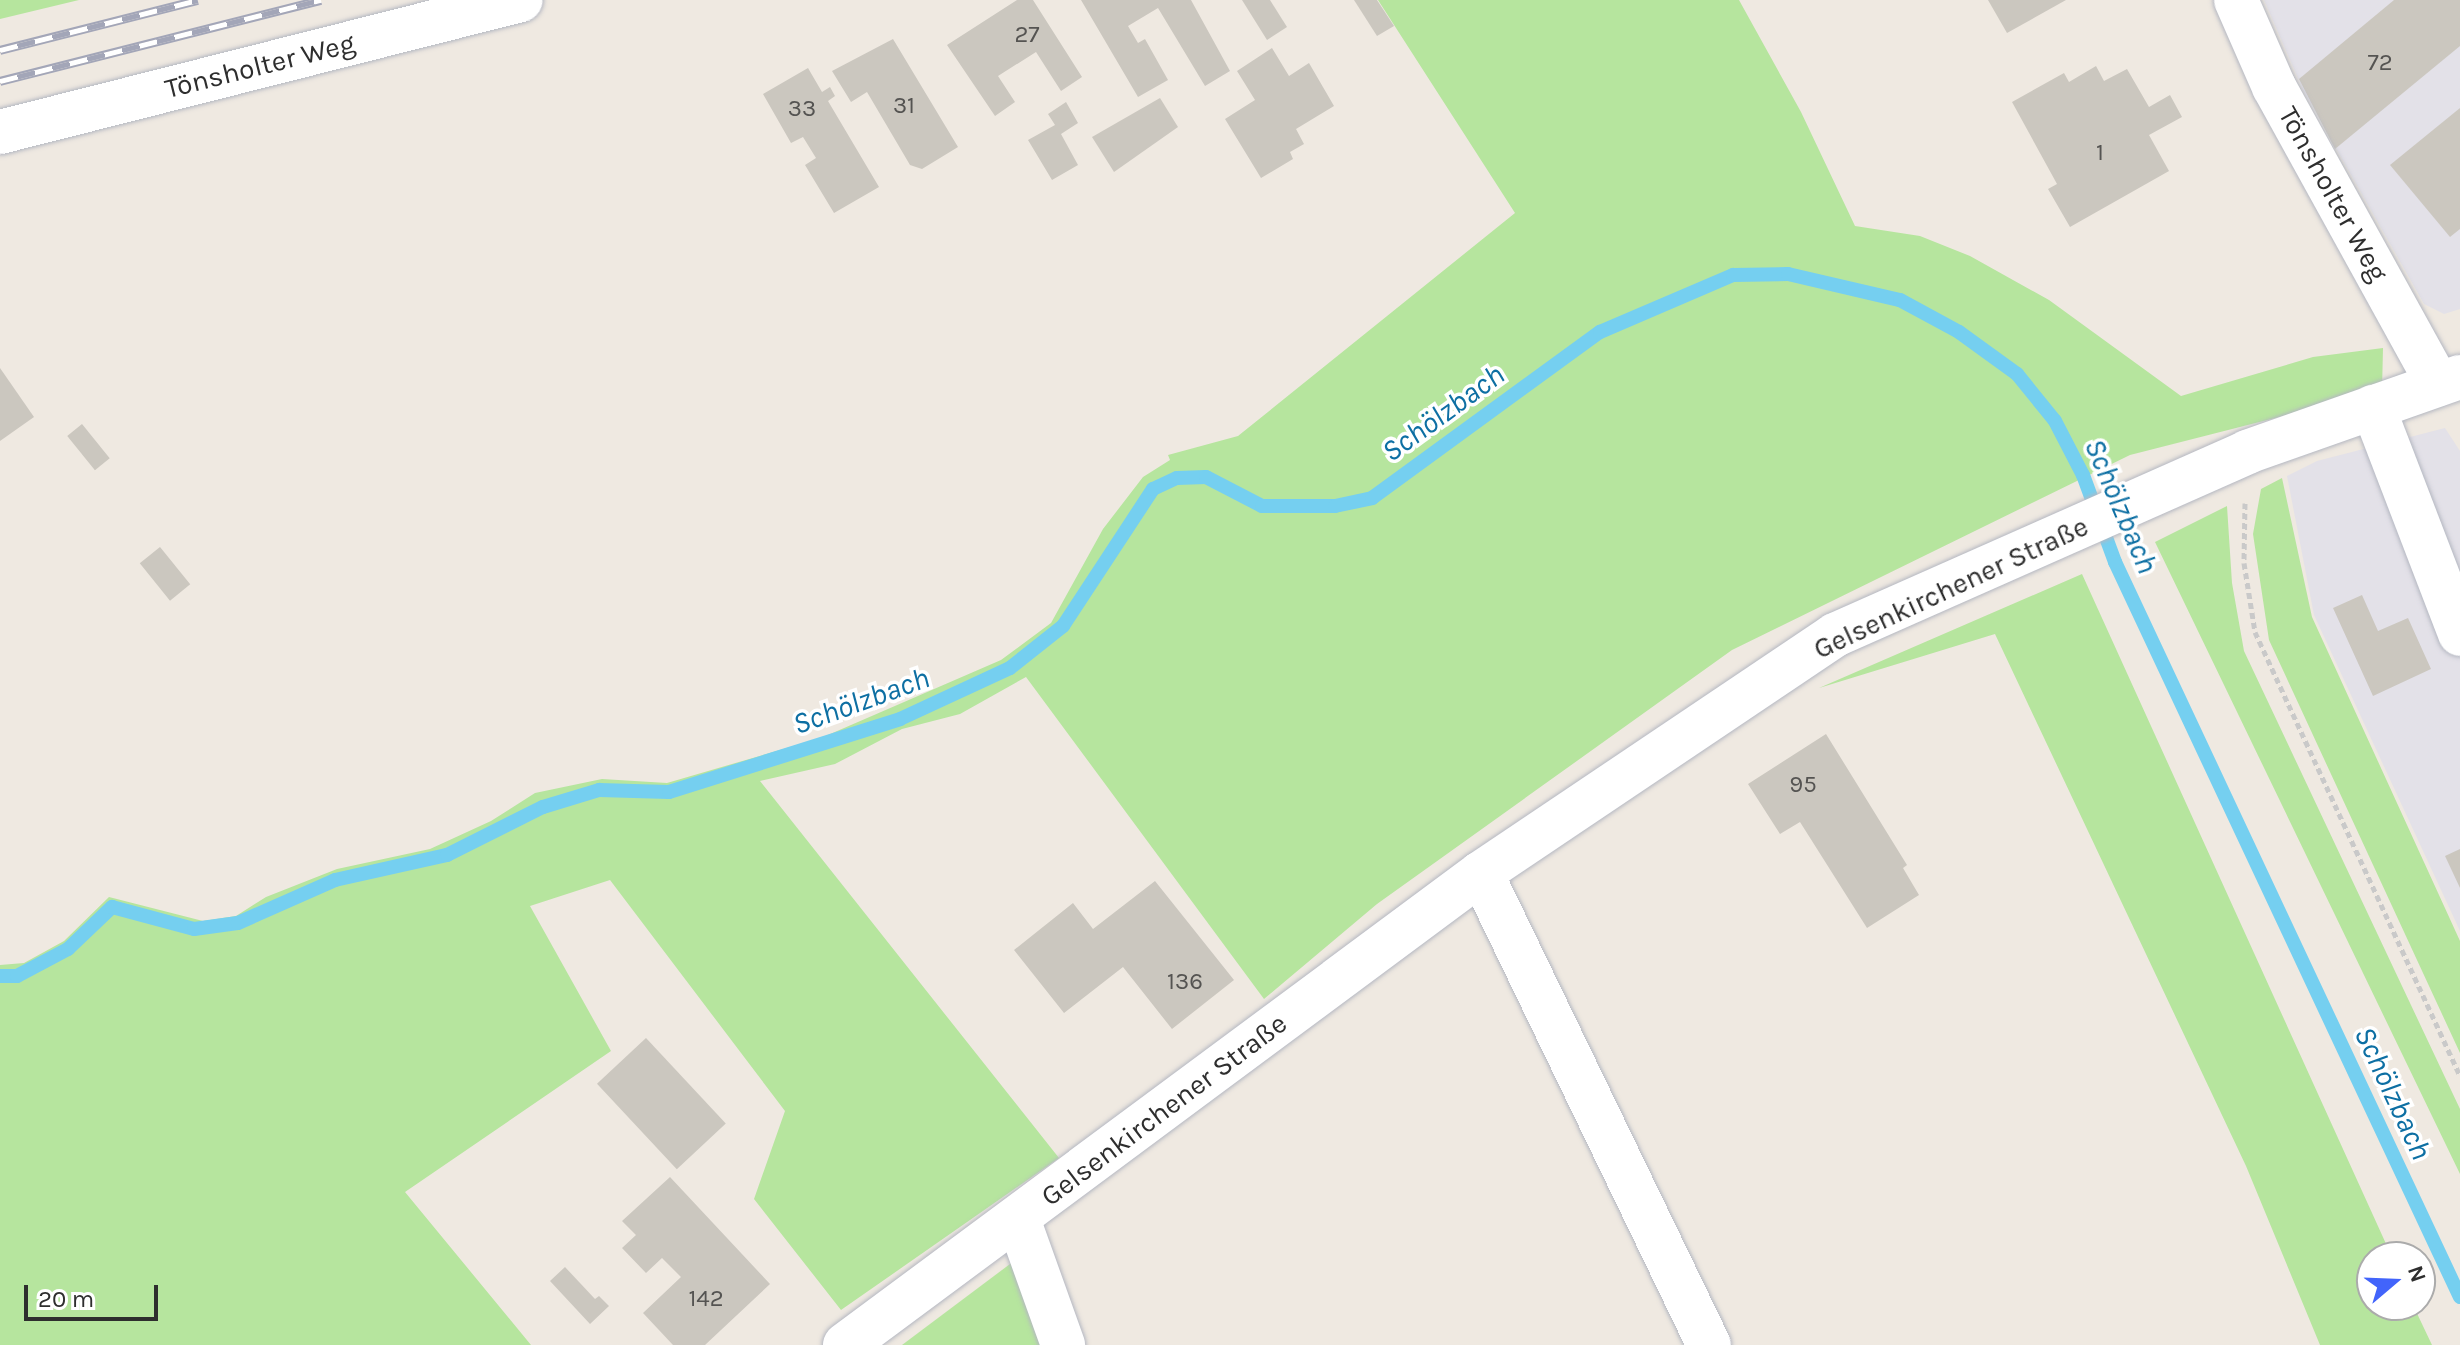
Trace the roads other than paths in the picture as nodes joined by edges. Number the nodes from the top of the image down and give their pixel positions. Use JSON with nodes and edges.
{"nodes":[{"id":1,"x":521,"y":0,"type":"edge"},
{"id":2,"x":2236,"y":0,"type":"edge"},
{"id":3,"x":0,"y":132,"type":"edge"},
{"id":4,"x":2449,"y":380,"type":"edge"},
{"id":5,"x":2373,"y":407,"type":"junction"},
{"id":6,"x":2460,"y":634,"type":"edge"},
{"id":7,"x":1481,"y":873,"type":"junction"},
{"id":8,"x":1018,"y":1219,"type":"junction"},
{"id":9,"x":845,"y":1345,"type":"edge"},
{"id":10,"x":1063,"y":1345,"type":"edge"},
{"id":11,"x":1709,"y":1345,"type":"edge"}],
"edges":[{"from":1,"to":3,"type":"street","name":"Tönsholter Weg"},
{"from":2,"to":4,"type":"street","name":"Tönsholter Weg"},
{"from":4,"to":5,"type":"street","name":"Gelsenkirchener Straße"},
{"from":5,"to":6,"type":"street"},
{"from":5,"to":7,"type":"street","name":"Gelsenkirchener Straße"},
{"from":7,"to":8,"type":"street","name":"Gelsenkirchener Straße"},
{"from":7,"to":11,"type":"street"},
{"from":8,"to":9,"type":"street","name":"Gelsenkirchener Straße"},
{"from":8,"to":10,"type":"street"}]}
